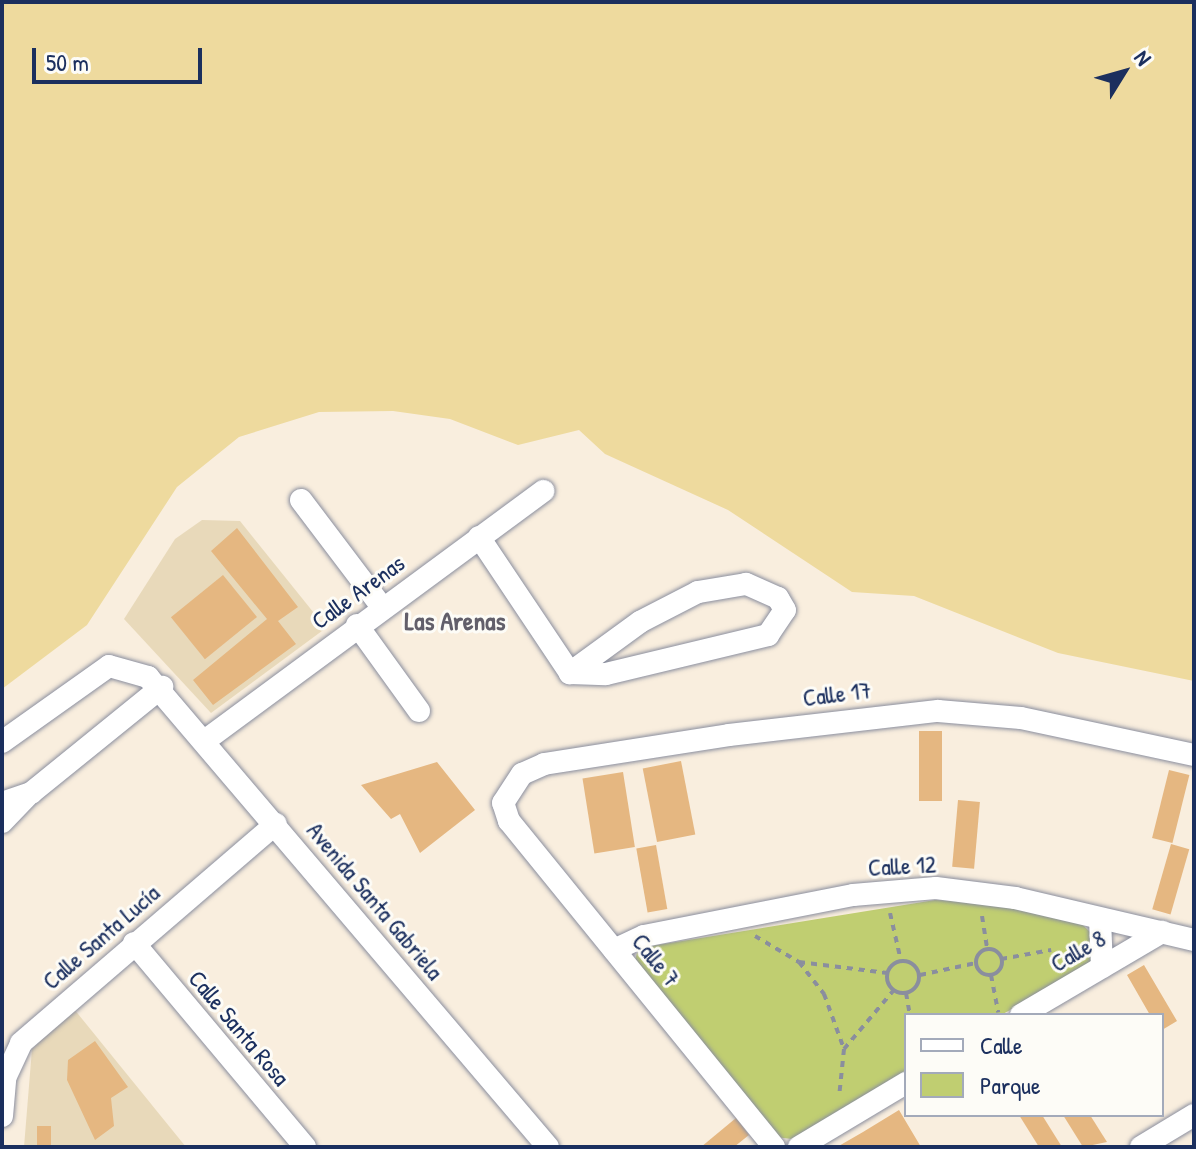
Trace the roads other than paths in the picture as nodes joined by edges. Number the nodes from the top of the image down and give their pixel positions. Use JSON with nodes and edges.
{"nodes":[{"id":1,"x":543,"y":491,"type":"dead end"},
{"id":2,"x":301,"y":500,"type":"dead end"},
{"id":3,"x":479,"y":537,"type":"junction"},
{"id":4,"x":382,"y":607,"type":"junction"},
{"id":5,"x":357,"y":625,"type":"junction"},
{"id":6,"x":570,"y":673,"type":"junction"},
{"id":7,"x":162,"y":687,"type":"junction"},
{"id":8,"x":419,"y":711,"type":"dead end"},
{"id":9,"x":207,"y":739,"type":"junction"},
{"id":10,"x":2,"y":742,"type":"edge"},
{"id":11,"x":1194,"y":755,"type":"edge"},
{"id":12,"x":31,"y":793,"type":"junction"},
{"id":13,"x":2,"y":803,"type":"edge"},
{"id":14,"x":503,"y":803,"type":"joint"},
{"id":15,"x":2,"y":822,"type":"edge"},
{"id":16,"x":276,"y":824,"type":"junction"},
{"id":17,"x":1100,"y":919,"type":"junction"},
{"id":18,"x":1162,"y":932,"type":"junction"},
{"id":19,"x":1194,"y":940,"type":"edge"},
{"id":20,"x":134,"y":943,"type":"junction"},
{"id":21,"x":614,"y":950,"type":"junction"},
{"id":22,"x":1102,"y":967,"type":"junction"},
{"id":23,"x":1016,"y":1010,"type":"edge"},
{"id":24,"x":904,"y":1084,"type":"edge"},
{"id":25,"x":1194,"y":1115,"type":"edge"},
{"id":26,"x":2,"y":1116,"type":"edge"},
{"id":27,"x":305,"y":1147,"type":"edge"},
{"id":28,"x":548,"y":1147,"type":"edge"},
{"id":29,"x":774,"y":1147,"type":"edge"},
{"id":30,"x":799,"y":1147,"type":"edge"},
{"id":31,"x":1141,"y":1147,"type":"edge"}],
"edges":[{"from":1,"to":3,"type":"street","name":"Calle Arenas"},
{"from":2,"to":4,"type":"street"},
{"from":3,"to":4,"type":"street","name":"Calle Arenas"},
{"from":3,"to":6,"type":"street"},
{"from":4,"to":5,"type":"street","name":"Calle Arenas"},
{"from":5,"to":8,"type":"street"},
{"from":5,"to":9,"type":"street","name":"Calle Arenas"},
{"from":6,"to":6,"type":"street"},
{"from":7,"to":9,"type":"street","name":"Avenida Santa Gabriela"},
{"from":7,"to":10,"type":"street","name":"Avenida Santa Gabriela"},
{"from":7,"to":12,"type":"street"},
{"from":9,"to":16,"type":"street","name":"Avenida Santa Gabriela"},
{"from":11,"to":14,"type":"street","name":"Calle 17"},
{"from":12,"to":13,"type":"street"},
{"from":12,"to":15,"type":"street"},
{"from":14,"to":21,"type":"street","name":"Calle 7"},
{"from":16,"to":20,"type":"street","name":"Calle Santa Lucía"},
{"from":16,"to":28,"type":"street","name":"Avenida Santa Gabriela"},
{"from":17,"to":18,"type":"street","name":"Calle 12"},
{"from":17,"to":21,"type":"street","name":"Calle 12"},
{"from":17,"to":22,"type":"street"},
{"from":18,"to":19,"type":"street","name":"Calle 12"},
{"from":18,"to":22,"type":"street","name":"Calle 8"},
{"from":20,"to":26,"type":"street","name":"Calle Santa Lucía"},
{"from":20,"to":27,"type":"street","name":"Calle Santa Rosa"},
{"from":21,"to":29,"type":"street","name":"Calle 7"},
{"from":22,"to":23,"type":"street","name":"Calle 8"},
{"from":24,"to":30,"type":"street"},
{"from":25,"to":31,"type":"street"}]}
